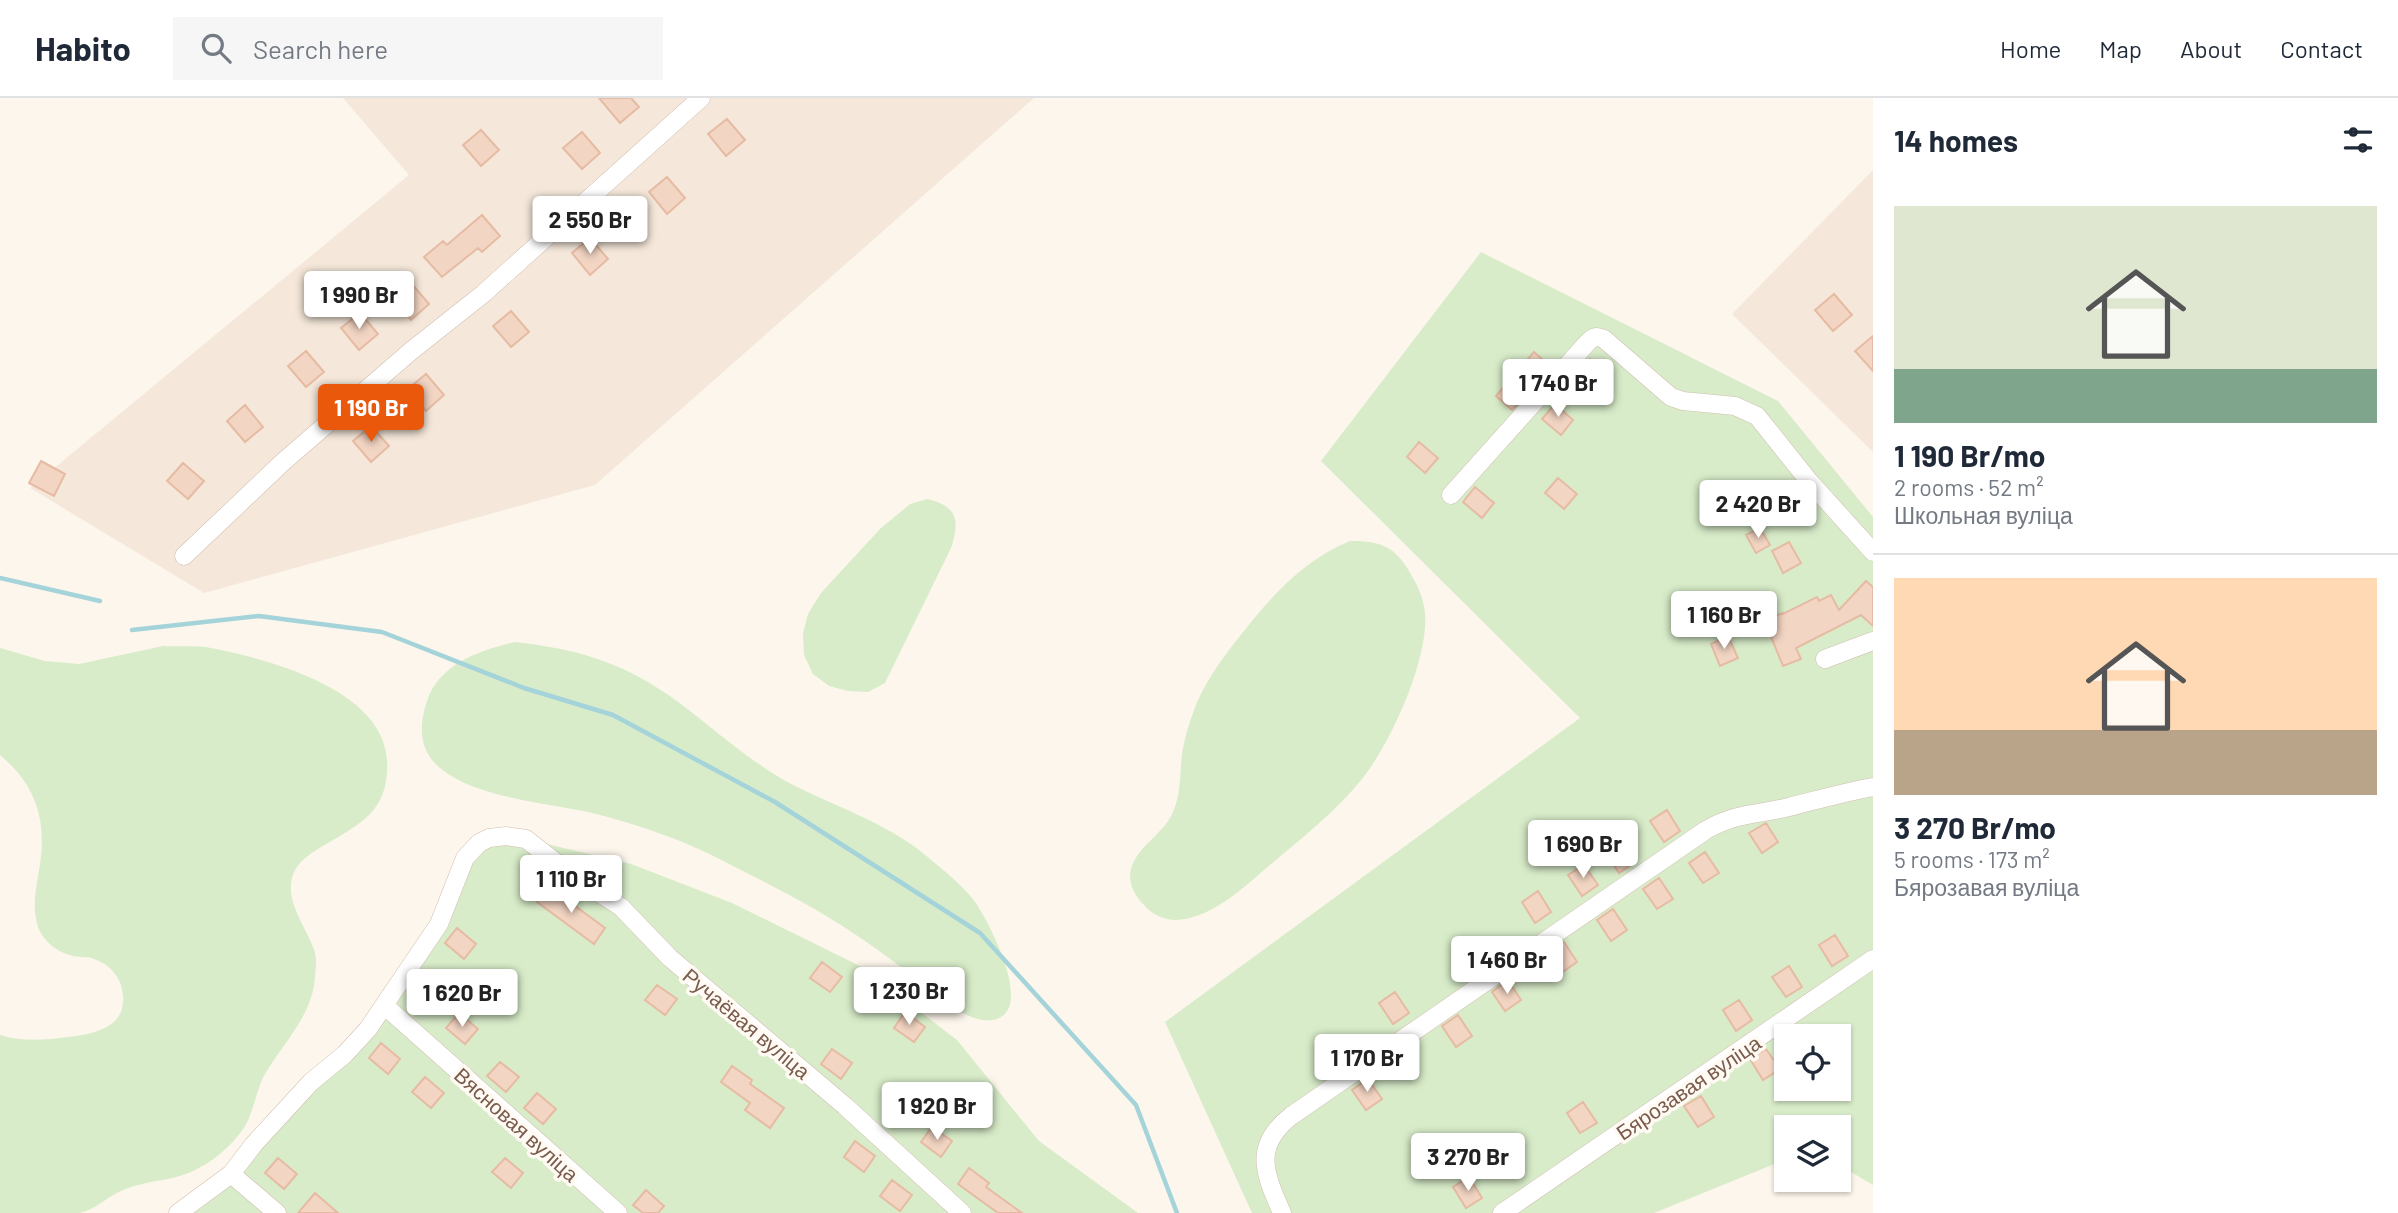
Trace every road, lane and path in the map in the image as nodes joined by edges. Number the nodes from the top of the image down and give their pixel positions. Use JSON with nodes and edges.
{"nodes":[{"id":1,"x":701,"y":98,"type":"edge"},
{"id":2,"x":1451,"y":495,"type":"dead end"},
{"id":3,"x":1873,"y":552,"type":"edge"},
{"id":4,"x":184,"y":556,"type":"dead end"},
{"id":5,"x":1873,"y":641,"type":"edge"},
{"id":6,"x":1825,"y":659,"type":"dead end"},
{"id":7,"x":1873,"y":787,"type":"edge"},
{"id":8,"x":1873,"y":959,"type":"edge"},
{"id":9,"x":385,"y":1006,"type":"junction"},
{"id":10,"x":231,"y":1174,"type":"junction"},
{"id":11,"x":178,"y":1213,"type":"edge"},
{"id":12,"x":277,"y":1213,"type":"edge"},
{"id":13,"x":618,"y":1213,"type":"edge"},
{"id":14,"x":962,"y":1213,"type":"edge"},
{"id":15,"x":1282,"y":1213,"type":"edge"},
{"id":16,"x":1502,"y":1213,"type":"edge"}],
"edges":[{"from":1,"to":4,"type":"street"},
{"from":2,"to":3,"type":"street"},
{"from":5,"to":6,"type":"street"},
{"from":7,"to":15,"type":"street"},
{"from":8,"to":16,"type":"street","name":"Бярозавая вуліца"},
{"from":9,"to":10,"type":"street"},
{"from":9,"to":13,"type":"street","name":"Вясновая вуліца"},
{"from":9,"to":14,"type":"street","name":"Ручаёвая вуліца"},
{"from":10,"to":11,"type":"street"},
{"from":10,"to":12,"type":"street"}]}
